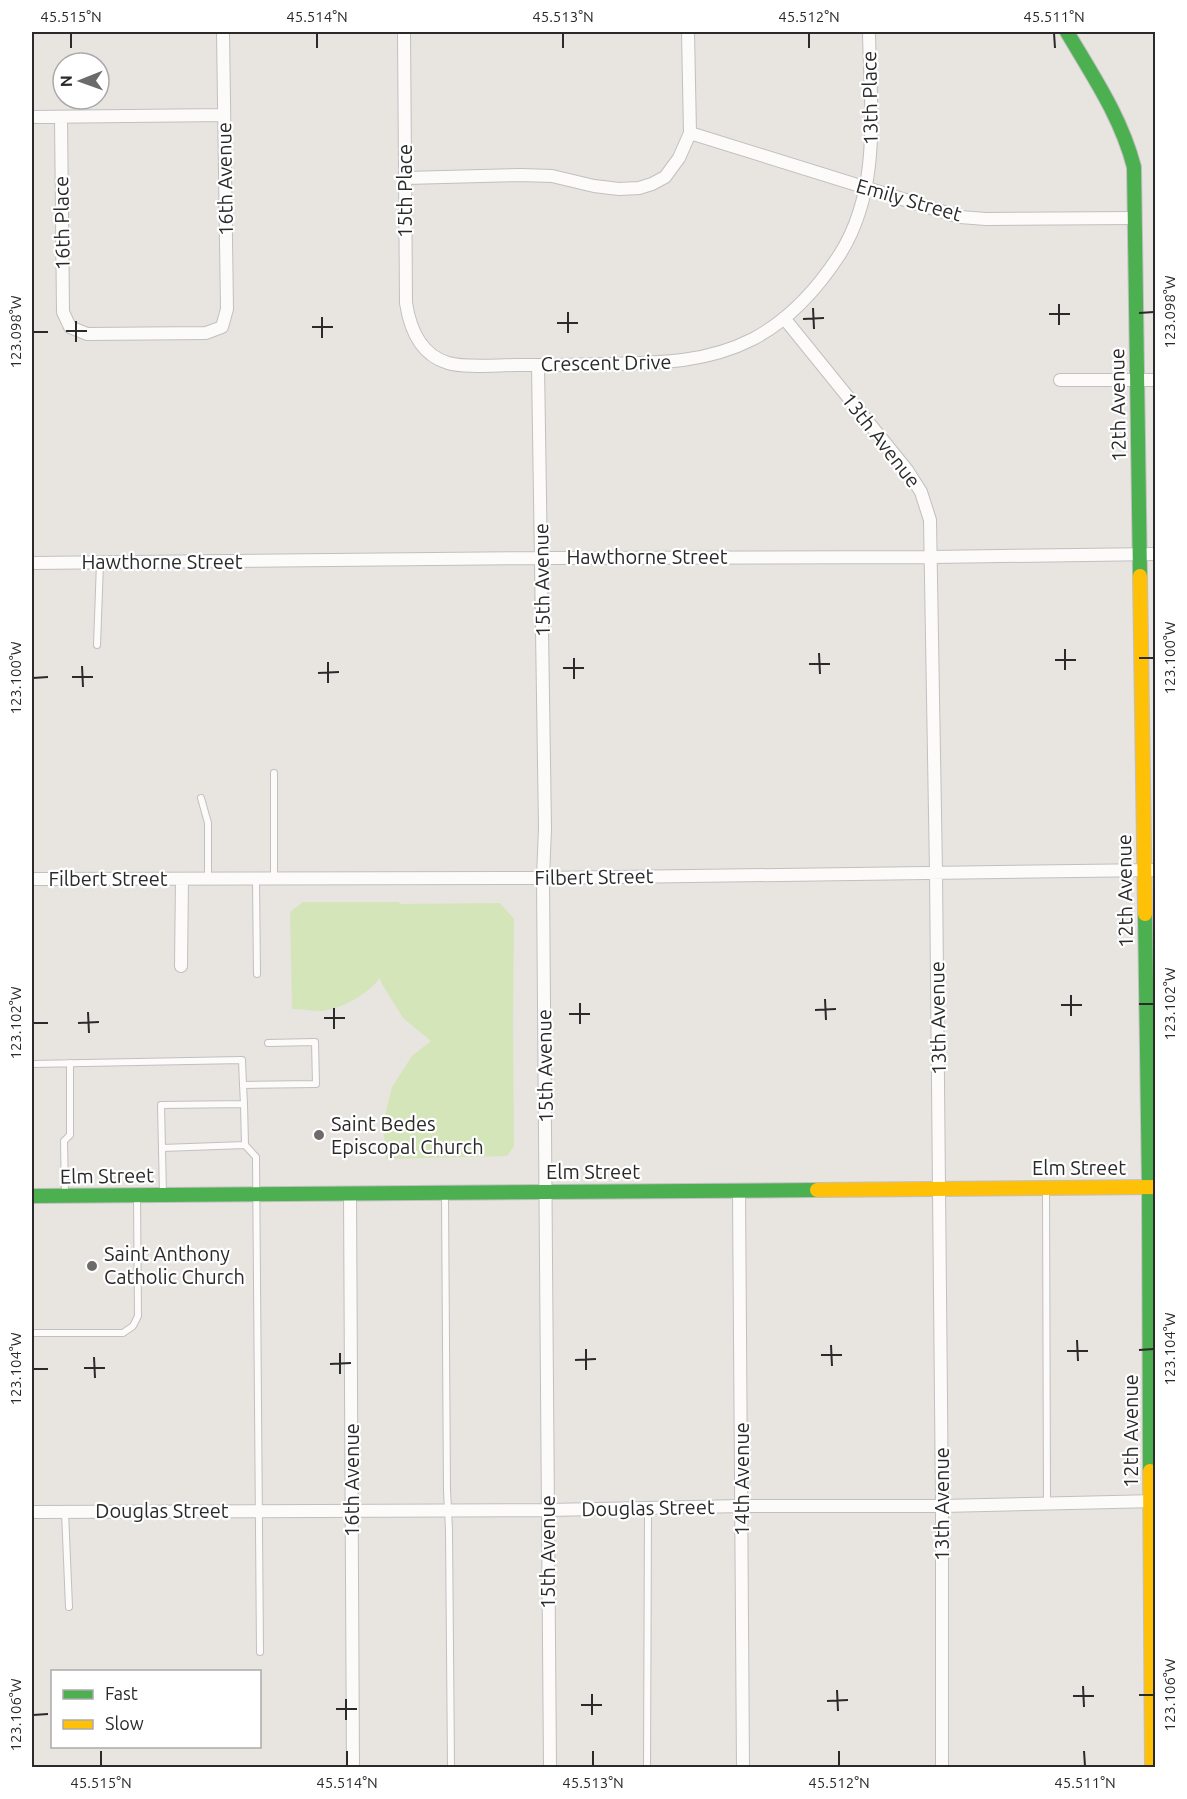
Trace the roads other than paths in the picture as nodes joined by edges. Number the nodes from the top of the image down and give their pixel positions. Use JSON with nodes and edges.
{"nodes":[{"id":1,"x":223,"y":32,"type":"edge"},
{"id":2,"x":404,"y":32,"type":"edge"},
{"id":3,"x":688,"y":32,"type":"edge"},
{"id":4,"x":869,"y":32,"type":"edge"},
{"id":5,"x":1067,"y":32,"type":"edge"},
{"id":6,"x":224,"y":115,"type":"junction"},
{"id":7,"x":32,"y":117,"type":"edge"},
{"id":8,"x":61,"y":117,"type":"junction"},
{"id":9,"x":690,"y":133,"type":"junction"},
{"id":10,"x":406,"y":178,"type":"junction"},
{"id":11,"x":865,"y":188,"type":"junction"},
{"id":12,"x":1135,"y":218,"type":"junction"},
{"id":13,"x":784,"y":318,"type":"junction"},
{"id":14,"x":70,"y":327,"type":"joint"},
{"id":15,"x":422,"y":346,"type":"joint"},
{"id":16,"x":538,"y":365,"type":"junction"},
{"id":17,"x":1137,"y":380,"type":"junction"},
{"id":18,"x":1155,"y":380,"type":"edge"},
{"id":19,"x":1060,"y":381,"type":"dead end"},
{"id":20,"x":1140,"y":554,"type":"junction"},
{"id":21,"x":1155,"y":554,"type":"edge"},
{"id":22,"x":932,"y":557,"type":"junction"},
{"id":23,"x":542,"y":558,"type":"junction"},
{"id":24,"x":32,"y":563,"type":"edge"},
{"id":25,"x":100,"y":563,"type":"junction"},
{"id":26,"x":97,"y":645,"type":"dead end"},
{"id":27,"x":274,"y":773,"type":"dead end"},
{"id":28,"x":201,"y":798,"type":"dead end"},
{"id":29,"x":1150,"y":870,"type":"edge"},
{"id":30,"x":936,"y":872,"type":"junction"},
{"id":31,"x":543,"y":878,"type":"junction"},
{"id":32,"x":32,"y":879,"type":"edge"},
{"id":33,"x":182,"y":879,"type":"junction"},
{"id":34,"x":207,"y":879,"type":"junction"},
{"id":35,"x":256,"y":879,"type":"junction"},
{"id":36,"x":274,"y":879,"type":"junction"},
{"id":37,"x":181,"y":966,"type":"dead end"},
{"id":38,"x":257,"y":974,"type":"dead end"},
{"id":39,"x":268,"y":1043,"type":"dead end"},
{"id":40,"x":70,"y":1063,"type":"junction"},
{"id":41,"x":32,"y":1064,"type":"edge"},
{"id":42,"x":243,"y":1085,"type":"junction"},
{"id":43,"x":244,"y":1104,"type":"junction"},
{"id":44,"x":245,"y":1145,"type":"junction"},
{"id":45,"x":162,"y":1148,"type":"junction"},
{"id":46,"x":1152,"y":1187,"type":"edge"},
{"id":47,"x":939,"y":1188,"type":"junction"},
{"id":48,"x":1046,"y":1188,"type":"junction"},
{"id":49,"x":739,"y":1191,"type":"junction"},
{"id":50,"x":350,"y":1192,"type":"junction"},
{"id":51,"x":445,"y":1192,"type":"junction"},
{"id":52,"x":547,"y":1192,"type":"junction"},
{"id":53,"x":256,"y":1194,"type":"junction"},
{"id":54,"x":137,"y":1195,"type":"junction"},
{"id":55,"x":163,"y":1195,"type":"junction"},
{"id":56,"x":32,"y":1196,"type":"edge"},
{"id":57,"x":65,"y":1196,"type":"junction"},
{"id":58,"x":32,"y":1333,"type":"edge"},
{"id":59,"x":1153,"y":1501,"type":"edge"},
{"id":60,"x":1047,"y":1504,"type":"junction"},
{"id":61,"x":742,"y":1506,"type":"junction"},
{"id":62,"x":942,"y":1506,"type":"junction"},
{"id":63,"x":648,"y":1508,"type":"junction"},
{"id":64,"x":258,"y":1510,"type":"junction"},
{"id":65,"x":352,"y":1510,"type":"junction"},
{"id":66,"x":448,"y":1510,"type":"junction"},
{"id":67,"x":548,"y":1510,"type":"junction"},
{"id":68,"x":32,"y":1512,"type":"edge"},
{"id":69,"x":65,"y":1512,"type":"junction"},
{"id":70,"x":69,"y":1607,"type":"dead end"},
{"id":71,"x":260,"y":1652,"type":"dead end"},
{"id":72,"x":1154,"y":1654,"type":"edge"},
{"id":73,"x":353,"y":1767,"type":"edge"},
{"id":74,"x":451,"y":1767,"type":"edge"},
{"id":75,"x":550,"y":1767,"type":"edge"},
{"id":76,"x":647,"y":1767,"type":"edge"},
{"id":77,"x":743,"y":1767,"type":"edge"},
{"id":78,"x":942,"y":1767,"type":"edge"},
{"id":79,"x":1152,"y":1767,"type":"edge"}],
"edges":[{"from":1,"to":6,"type":"street","name":"16th Avenue"},
{"from":2,"to":10,"type":"street","name":"15th Place"},
{"from":3,"to":9,"type":"street"},
{"from":4,"to":11,"type":"street","name":"13th Place"},
{"from":5,"to":12,"type":"street","name":"12th Avenue"},
{"from":6,"to":8,"type":"street"},
{"from":6,"to":14,"type":"street","name":"16th Avenue"},
{"from":7,"to":8,"type":"street"},
{"from":8,"to":14,"type":"street","name":"16th Place"},
{"from":9,"to":10,"type":"street"},
{"from":9,"to":11,"type":"street","name":"Emily Street"},
{"from":10,"to":15,"type":"street","name":"15th Place"},
{"from":11,"to":12,"type":"street","name":"Emily Street"},
{"from":11,"to":13,"type":"street","name":"13th Place"},
{"from":12,"to":17,"type":"street","name":"12th Avenue"},
{"from":13,"to":16,"type":"street","name":"Crescent Drive"},
{"from":13,"to":22,"type":"street","name":"13th Avenue"},
{"from":15,"to":16,"type":"street","name":"Crescent Drive"},
{"from":16,"to":23,"type":"street","name":"15th Avenue"},
{"from":17,"to":18,"type":"street"},
{"from":17,"to":19,"type":"street"},
{"from":17,"to":20,"type":"street","name":"12th Avenue"},
{"from":20,"to":21,"type":"street","name":"Hawthorne Street"},
{"from":20,"to":22,"type":"street","name":"Hawthorne Street"},
{"from":20,"to":29,"type":"street","name":"12th Avenue"},
{"from":22,"to":23,"type":"street","name":"Hawthorne Street"},
{"from":22,"to":30,"type":"street","name":"13th Avenue"},
{"from":23,"to":25,"type":"street","name":"Hawthorne Street"},
{"from":23,"to":31,"type":"street","name":"15th Avenue"},
{"from":24,"to":25,"type":"street","name":"Hawthorne Street"},
{"from":25,"to":26,"type":"lane"},
{"from":27,"to":36,"type":"lane"},
{"from":28,"to":34,"type":"lane"},
{"from":29,"to":30,"type":"street","name":"Filbert Street"},
{"from":29,"to":46,"type":"street","name":"12th Avenue"},
{"from":30,"to":31,"type":"street","name":"Filbert Street"},
{"from":30,"to":47,"type":"street","name":"13th Avenue"},
{"from":31,"to":36,"type":"street","name":"Filbert Street"},
{"from":31,"to":52,"type":"street","name":"15th Avenue"},
{"from":32,"to":33,"type":"street","name":"Filbert Street"},
{"from":33,"to":34,"type":"street","name":"Filbert Street"},
{"from":33,"to":37,"type":"street"},
{"from":34,"to":35,"type":"street","name":"Filbert Street"},
{"from":35,"to":36,"type":"street","name":"Filbert Street"},
{"from":35,"to":38,"type":"lane"},
{"from":39,"to":42,"type":"lane"},
{"from":40,"to":41,"type":"lane"},
{"from":40,"to":42,"type":"lane"},
{"from":40,"to":57,"type":"lane"},
{"from":42,"to":43,"type":"lane"},
{"from":43,"to":44,"type":"lane"},
{"from":43,"to":45,"type":"lane"},
{"from":44,"to":45,"type":"lane"},
{"from":44,"to":53,"type":"lane"},
{"from":45,"to":55,"type":"lane"},
{"from":46,"to":48,"type":"street","name":"Elm Street"},
{"from":46,"to":59,"type":"street","name":"12th Avenue"},
{"from":47,"to":48,"type":"street","name":"Elm Street"},
{"from":47,"to":49,"type":"street","name":"Elm Street"},
{"from":47,"to":62,"type":"street","name":"13th Avenue"},
{"from":48,"to":60,"type":"lane"},
{"from":49,"to":52,"type":"street","name":"Elm Street"},
{"from":49,"to":61,"type":"street","name":"14th Avenue"},
{"from":50,"to":51,"type":"street","name":"Elm Street"},
{"from":50,"to":53,"type":"street","name":"Elm Street"},
{"from":50,"to":65,"type":"street","name":"16th Avenue"},
{"from":51,"to":52,"type":"street","name":"Elm Street"},
{"from":51,"to":66,"type":"lane"},
{"from":52,"to":67,"type":"street","name":"15th Avenue"},
{"from":53,"to":55,"type":"street","name":"Elm Street"},
{"from":53,"to":64,"type":"lane"},
{"from":54,"to":55,"type":"street","name":"Elm Street"},
{"from":54,"to":57,"type":"street","name":"Elm Street"},
{"from":54,"to":58,"type":"lane"},
{"from":56,"to":57,"type":"street","name":"Elm Street"},
{"from":59,"to":60,"type":"street","name":"Douglas Street"},
{"from":59,"to":72,"type":"street","name":"12th Avenue"},
{"from":60,"to":62,"type":"street","name":"Douglas Street"},
{"from":61,"to":62,"type":"street","name":"Douglas Street"},
{"from":61,"to":63,"type":"street","name":"Douglas Street"},
{"from":61,"to":77,"type":"street","name":"14th Avenue"},
{"from":62,"to":78,"type":"street","name":"13th Avenue"},
{"from":63,"to":67,"type":"street","name":"Douglas Street"},
{"from":63,"to":76,"type":"lane"},
{"from":64,"to":65,"type":"street","name":"Douglas Street"},
{"from":64,"to":69,"type":"street","name":"Douglas Street"},
{"from":64,"to":71,"type":"lane"},
{"from":65,"to":66,"type":"street","name":"Douglas Street"},
{"from":65,"to":73,"type":"street","name":"16th Avenue"},
{"from":66,"to":67,"type":"street","name":"Douglas Street"},
{"from":66,"to":74,"type":"lane"},
{"from":67,"to":75,"type":"street","name":"15th Avenue"},
{"from":68,"to":69,"type":"street","name":"Douglas Street"},
{"from":69,"to":70,"type":"lane"},
{"from":72,"to":79,"type":"street","name":"12th Avenue"}]}
